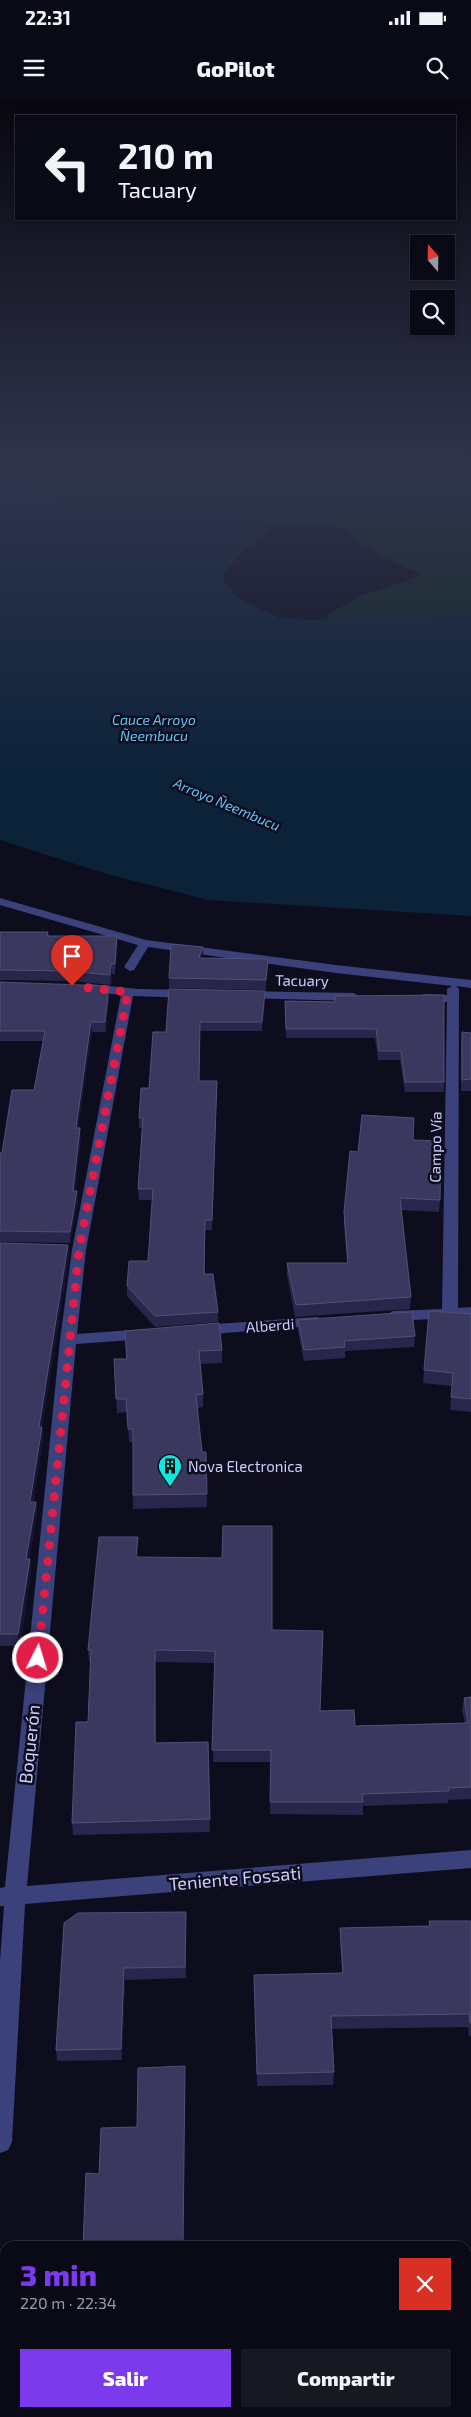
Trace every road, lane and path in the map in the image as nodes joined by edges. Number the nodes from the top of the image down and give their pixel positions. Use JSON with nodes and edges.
{"nodes":[{"id":1,"x":0,"y":901,"type":"edge"},
{"id":2,"x":145,"y":943,"type":"junction"},
{"id":3,"x":130,"y":967,"type":"dead end"},
{"id":4,"x":453,"y":982,"type":"junction"},
{"id":5,"x":471,"y":984,"type":"edge"},
{"id":6,"x":82,"y":987,"type":"edge"},
{"id":7,"x":128,"y":992,"type":"junction"},
{"id":8,"x":207,"y":994,"type":"edge"},
{"id":9,"x":226,"y":994,"type":"edge"},
{"id":10,"x":364,"y":997,"type":"edge"},
{"id":11,"x":414,"y":998,"type":"edge"},
{"id":12,"x":453,"y":999,"type":"junction"},
{"id":13,"x":59,"y":1249,"type":"edge"},
{"id":14,"x":79,"y":1250,"type":"junction"},
{"id":15,"x":450,"y":1312,"type":"junction"},
{"id":16,"x":471,"y":1312,"type":"edge"},
{"id":17,"x":381,"y":1317,"type":"edge"},
{"id":18,"x":332,"y":1321,"type":"edge"},
{"id":19,"x":186,"y":1331,"type":"edge"},
{"id":20,"x":156,"y":1333,"type":"edge"},
{"id":21,"x":68,"y":1340,"type":"junction"},
{"id":22,"x":471,"y":1859,"type":"edge"},
{"id":23,"x":7,"y":1896,"type":"edge"},
{"id":24,"x":0,"y":2142,"type":"edge"}],
"edges":[{"from":1,"to":2,"type":"street"},
{"from":2,"to":3,"type":"street"},
{"from":2,"to":4,"type":"street"},
{"from":4,"to":5,"type":"street"},
{"from":4,"to":12,"type":"street","name":"Campo Vía"},
{"from":6,"to":7,"type":"street"},
{"from":7,"to":8,"type":"street"},
{"from":7,"to":14,"type":"street","name":"Boquerón"},
{"from":9,"to":10,"type":"street","name":"Tacuary"},
{"from":11,"to":12,"type":"street"},
{"from":12,"to":15,"type":"street","name":"Campo Vía"},
{"from":13,"to":14,"type":"street"},
{"from":14,"to":21,"type":"street","name":"Boquerón"},
{"from":15,"to":16,"type":"street"},
{"from":15,"to":17,"type":"street"},
{"from":18,"to":19,"type":"street","name":"Alberdi"},
{"from":20,"to":21,"type":"street"},
{"from":21,"to":23,"type":"street","name":"Boquerón"},
{"from":22,"to":23,"type":"street","name":"Teniente Fossati"},
{"from":23,"to":24,"type":"street","name":"Boquerón"}]}
